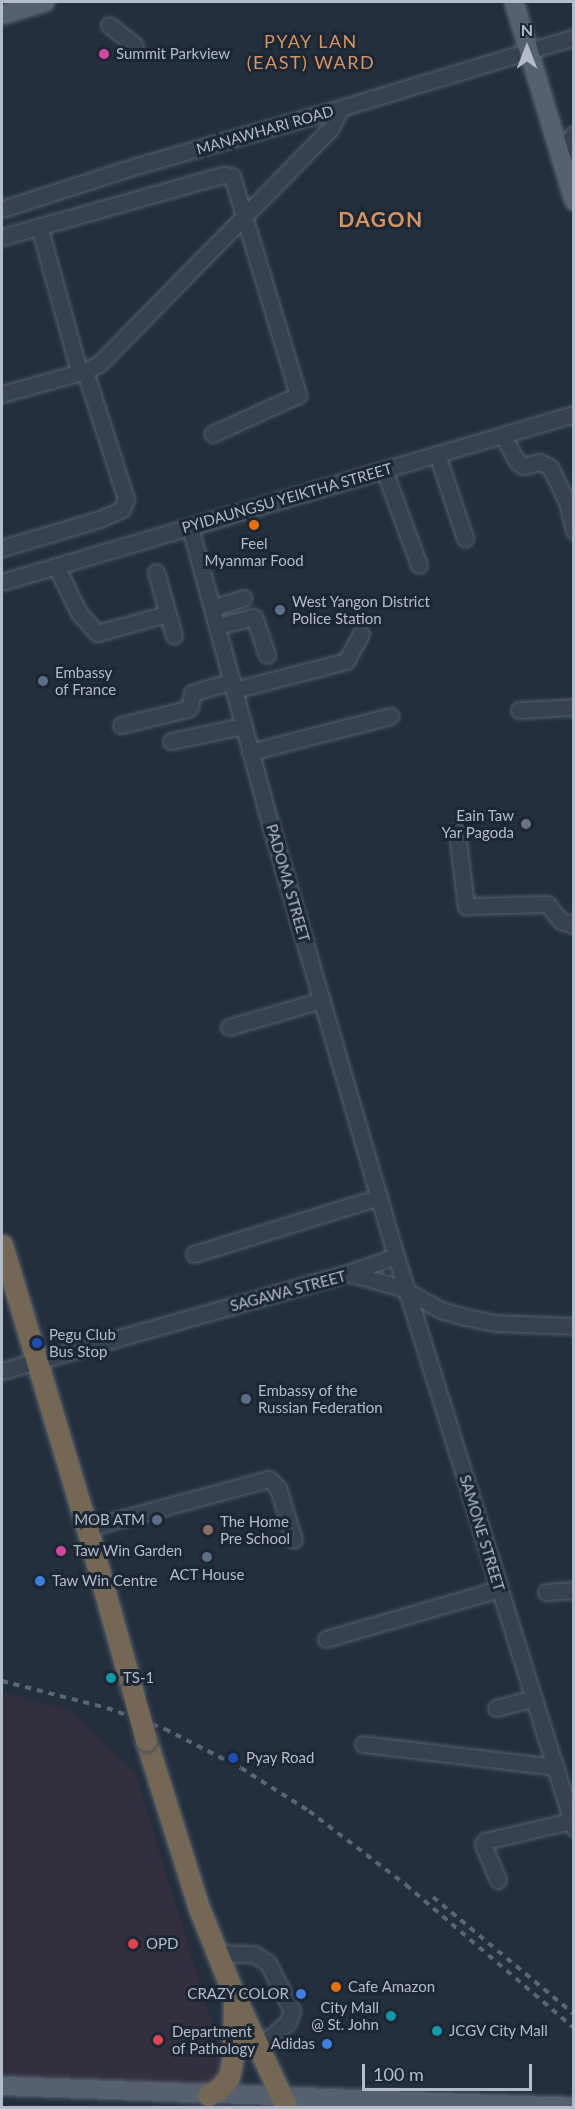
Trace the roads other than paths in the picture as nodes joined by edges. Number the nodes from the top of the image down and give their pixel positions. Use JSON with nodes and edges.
{"nodes":[{"id":1,"x":45,"y":2,"type":"edge"},
{"id":2,"x":514,"y":2,"type":"edge"},
{"id":3,"x":2,"y":15,"type":"edge"},
{"id":4,"x":109,"y":25,"type":"dead end"},
{"id":5,"x":573,"y":37,"type":"edge"},
{"id":6,"x":135,"y":45,"type":"dead end"},
{"id":7,"x":529,"y":51,"type":"junction"},
{"id":8,"x":341,"y":108,"type":"junction"},
{"id":9,"x":573,"y":134,"type":"edge"},
{"id":10,"x":570,"y":157,"type":"edge"},
{"id":11,"x":573,"y":198,"type":"edge"},
{"id":12,"x":2,"y":209,"type":"edge"},
{"id":13,"x":245,"y":216,"type":"junction"},
{"id":14,"x":39,"y":226,"type":"junction"},
{"id":15,"x":2,"y":237,"type":"edge"},
{"id":16,"x":82,"y":371,"type":"junction"},
{"id":17,"x":2,"y":394,"type":"edge"},
{"id":18,"x":573,"y":414,"type":"edge"},
{"id":19,"x":212,"y":434,"type":"dead end"},
{"id":20,"x":502,"y":435,"type":"junction"},
{"id":21,"x":437,"y":454,"type":"junction"},
{"id":22,"x":384,"y":470,"type":"junction"},
{"id":23,"x":190,"y":526,"type":"junction"},
{"id":24,"x":573,"y":531,"type":"edge"},
{"id":25,"x":465,"y":538,"type":"dead end"},
{"id":26,"x":2,"y":548,"type":"edge"},
{"id":27,"x":419,"y":565,"type":"dead end"},
{"id":28,"x":56,"y":566,"type":"junction"},
{"id":29,"x":156,"y":572,"type":"dead end"},
{"id":30,"x":2,"y":582,"type":"edge"},
{"id":31,"x":243,"y":598,"type":"dead end"},
{"id":32,"x":212,"y":608,"type":"junction"},
{"id":33,"x":167,"y":614,"type":"junction"},
{"id":34,"x":217,"y":626,"type":"junction"},
{"id":35,"x":361,"y":634,"type":"dead end"},
{"id":36,"x":174,"y":636,"type":"dead end"},
{"id":37,"x":267,"y":655,"type":"dead end"},
{"id":38,"x":233,"y":686,"type":"junction"},
{"id":39,"x":573,"y":707,"type":"edge"},
{"id":40,"x":519,"y":710,"type":"dead end"},
{"id":41,"x":390,"y":716,"type":"dead end"},
{"id":42,"x":121,"y":725,"type":"dead end"},
{"id":43,"x":243,"y":726,"type":"junction"},
{"id":44,"x":171,"y":741,"type":"dead end"},
{"id":45,"x":250,"y":752,"type":"junction"},
{"id":46,"x":457,"y":832,"type":"dead end"},
{"id":47,"x":573,"y":925,"type":"edge"},
{"id":48,"x":322,"y":1000,"type":"junction"},
{"id":49,"x":229,"y":1027,"type":"dead end"},
{"id":50,"x":379,"y":1197,"type":"junction"},
{"id":51,"x":391,"y":1239,"type":"joint"},
{"id":52,"x":2,"y":1245,"type":"edge"},
{"id":53,"x":194,"y":1254,"type":"dead end"},
{"id":54,"x":396,"y":1256,"type":"junction"},
{"id":55,"x":348,"y":1273,"type":"junction"},
{"id":56,"x":406,"y":1291,"type":"junction"},
{"id":57,"x":573,"y":1326,"type":"edge"},
{"id":58,"x":36,"y":1361,"type":"junction"},
{"id":59,"x":2,"y":1371,"type":"edge"},
{"id":60,"x":87,"y":1528,"type":"junction"},
{"id":61,"x":294,"y":1540,"type":"dead end"},
{"id":62,"x":499,"y":1589,"type":"junction"},
{"id":63,"x":573,"y":1590,"type":"edge"},
{"id":64,"x":546,"y":1592,"type":"dead end"},
{"id":65,"x":326,"y":1639,"type":"dead end"},
{"id":66,"x":533,"y":1698,"type":"junction"},
{"id":67,"x":496,"y":1708,"type":"dead end"},
{"id":68,"x":363,"y":1744,"type":"dead end"},
{"id":69,"x":556,"y":1767,"type":"junction"},
{"id":70,"x":572,"y":1824,"type":"edge"},
{"id":71,"x":498,"y":1880,"type":"dead end"},
{"id":72,"x":218,"y":1953,"type":"junction"},
{"id":73,"x":234,"y":1995,"type":"junction"},
{"id":74,"x":259,"y":2047,"type":"junction"},
{"id":75,"x":2,"y":2086,"type":"edge"},
{"id":76,"x":208,"y":2095,"type":"junction"},
{"id":77,"x":285,"y":2103,"type":"edge"},
{"id":78,"x":573,"y":2107,"type":"edge"}],
"edges":[{"from":1,"to":3,"type":"main road"},
{"from":2,"to":7,"type":"main road"},
{"from":4,"to":6,"type":"street"},
{"from":5,"to":7,"type":"street","name":"MANAWHARI ROAD"},
{"from":7,"to":8,"type":"street","name":"MANAWHARI ROAD"},
{"from":7,"to":10,"type":"main road"},
{"from":8,"to":12,"type":"street","name":"MANAWHARI ROAD"},
{"from":8,"to":13,"type":"street"},
{"from":9,"to":10,"type":"street"},
{"from":10,"to":11,"type":"main road"},
{"from":13,"to":14,"type":"street"},
{"from":13,"to":16,"type":"street"},
{"from":13,"to":19,"type":"street"},
{"from":14,"to":15,"type":"street"},
{"from":14,"to":16,"type":"street"},
{"from":16,"to":17,"type":"street"},
{"from":16,"to":26,"type":"street"},
{"from":18,"to":20,"type":"street","name":"PYIDAUNGSU YEIKTHA STREET"},
{"from":20,"to":21,"type":"street","name":"PYIDAUNGSU YEIKTHA STREET"},
{"from":20,"to":24,"type":"street"},
{"from":21,"to":22,"type":"street","name":"PYIDAUNGSU YEIKTHA STREET"},
{"from":21,"to":25,"type":"street"},
{"from":22,"to":23,"type":"street","name":"PYIDAUNGSU YEIKTHA STREET"},
{"from":22,"to":27,"type":"street"},
{"from":23,"to":28,"type":"street","name":"PYIDAUNGSU YEIKTHA STREET"},
{"from":23,"to":32,"type":"street","name":"PADOMA STREET"},
{"from":28,"to":30,"type":"street","name":"PYIDAUNGSU YEIKTHA STREET"},
{"from":28,"to":33,"type":"street"},
{"from":29,"to":33,"type":"street"},
{"from":31,"to":32,"type":"street"},
{"from":32,"to":34,"type":"street","name":"PADOMA STREET"},
{"from":33,"to":36,"type":"street"},
{"from":34,"to":37,"type":"street"},
{"from":34,"to":38,"type":"street","name":"PADOMA STREET"},
{"from":35,"to":38,"type":"street"},
{"from":38,"to":42,"type":"street"},
{"from":38,"to":43,"type":"street","name":"PADOMA STREET"},
{"from":39,"to":40,"type":"street"},
{"from":41,"to":45,"type":"street"},
{"from":43,"to":44,"type":"street"},
{"from":43,"to":45,"type":"street","name":"PADOMA STREET"},
{"from":45,"to":48,"type":"street","name":"PADOMA STREET"},
{"from":46,"to":47,"type":"street"},
{"from":48,"to":49,"type":"street"},
{"from":48,"to":50,"type":"street","name":"PADOMA STREET"},
{"from":50,"to":51,"type":"street","name":"PADOMA STREET"},
{"from":50,"to":53,"type":"street"},
{"from":51,"to":54,"type":"street","name":"SAMONE STREET"},
{"from":52,"to":58,"type":"highway"},
{"from":54,"to":55,"type":"street"},
{"from":54,"to":56,"type":"street","name":"SAMONE STREET"},
{"from":55,"to":56,"type":"street","name":"SAGAWA STREET"},
{"from":55,"to":58,"type":"street","name":"SAGAWA STREET"},
{"from":56,"to":57,"type":"street","name":"SAGAWA STREET"},
{"from":56,"to":62,"type":"street","name":"SAMONE STREET"},
{"from":58,"to":59,"type":"street","name":"SAGAWA STREET"},
{"from":58,"to":60,"type":"highway"},
{"from":60,"to":61,"type":"street"},
{"from":60,"to":72,"type":"highway","bridge":true},
{"from":62,"to":65,"type":"street"},
{"from":62,"to":66,"type":"street","name":"SAMONE STREET"},
{"from":63,"to":64,"type":"street"},
{"from":66,"to":67,"type":"street"},
{"from":66,"to":69,"type":"street","name":"SAMONE STREET"},
{"from":68,"to":69,"type":"street"},
{"from":69,"to":70,"type":"street","name":"SAMONE STREET"},
{"from":70,"to":71,"type":"street"},
{"from":72,"to":73,"type":"highway"},
{"from":72,"to":74,"type":"street"},
{"from":73,"to":74,"type":"highway"},
{"from":73,"to":76,"type":"highway"},
{"from":74,"to":77,"type":"highway"},
{"from":75,"to":76,"type":"main road"},
{"from":76,"to":77,"type":"main road"},
{"from":77,"to":78,"type":"main road"}]}
